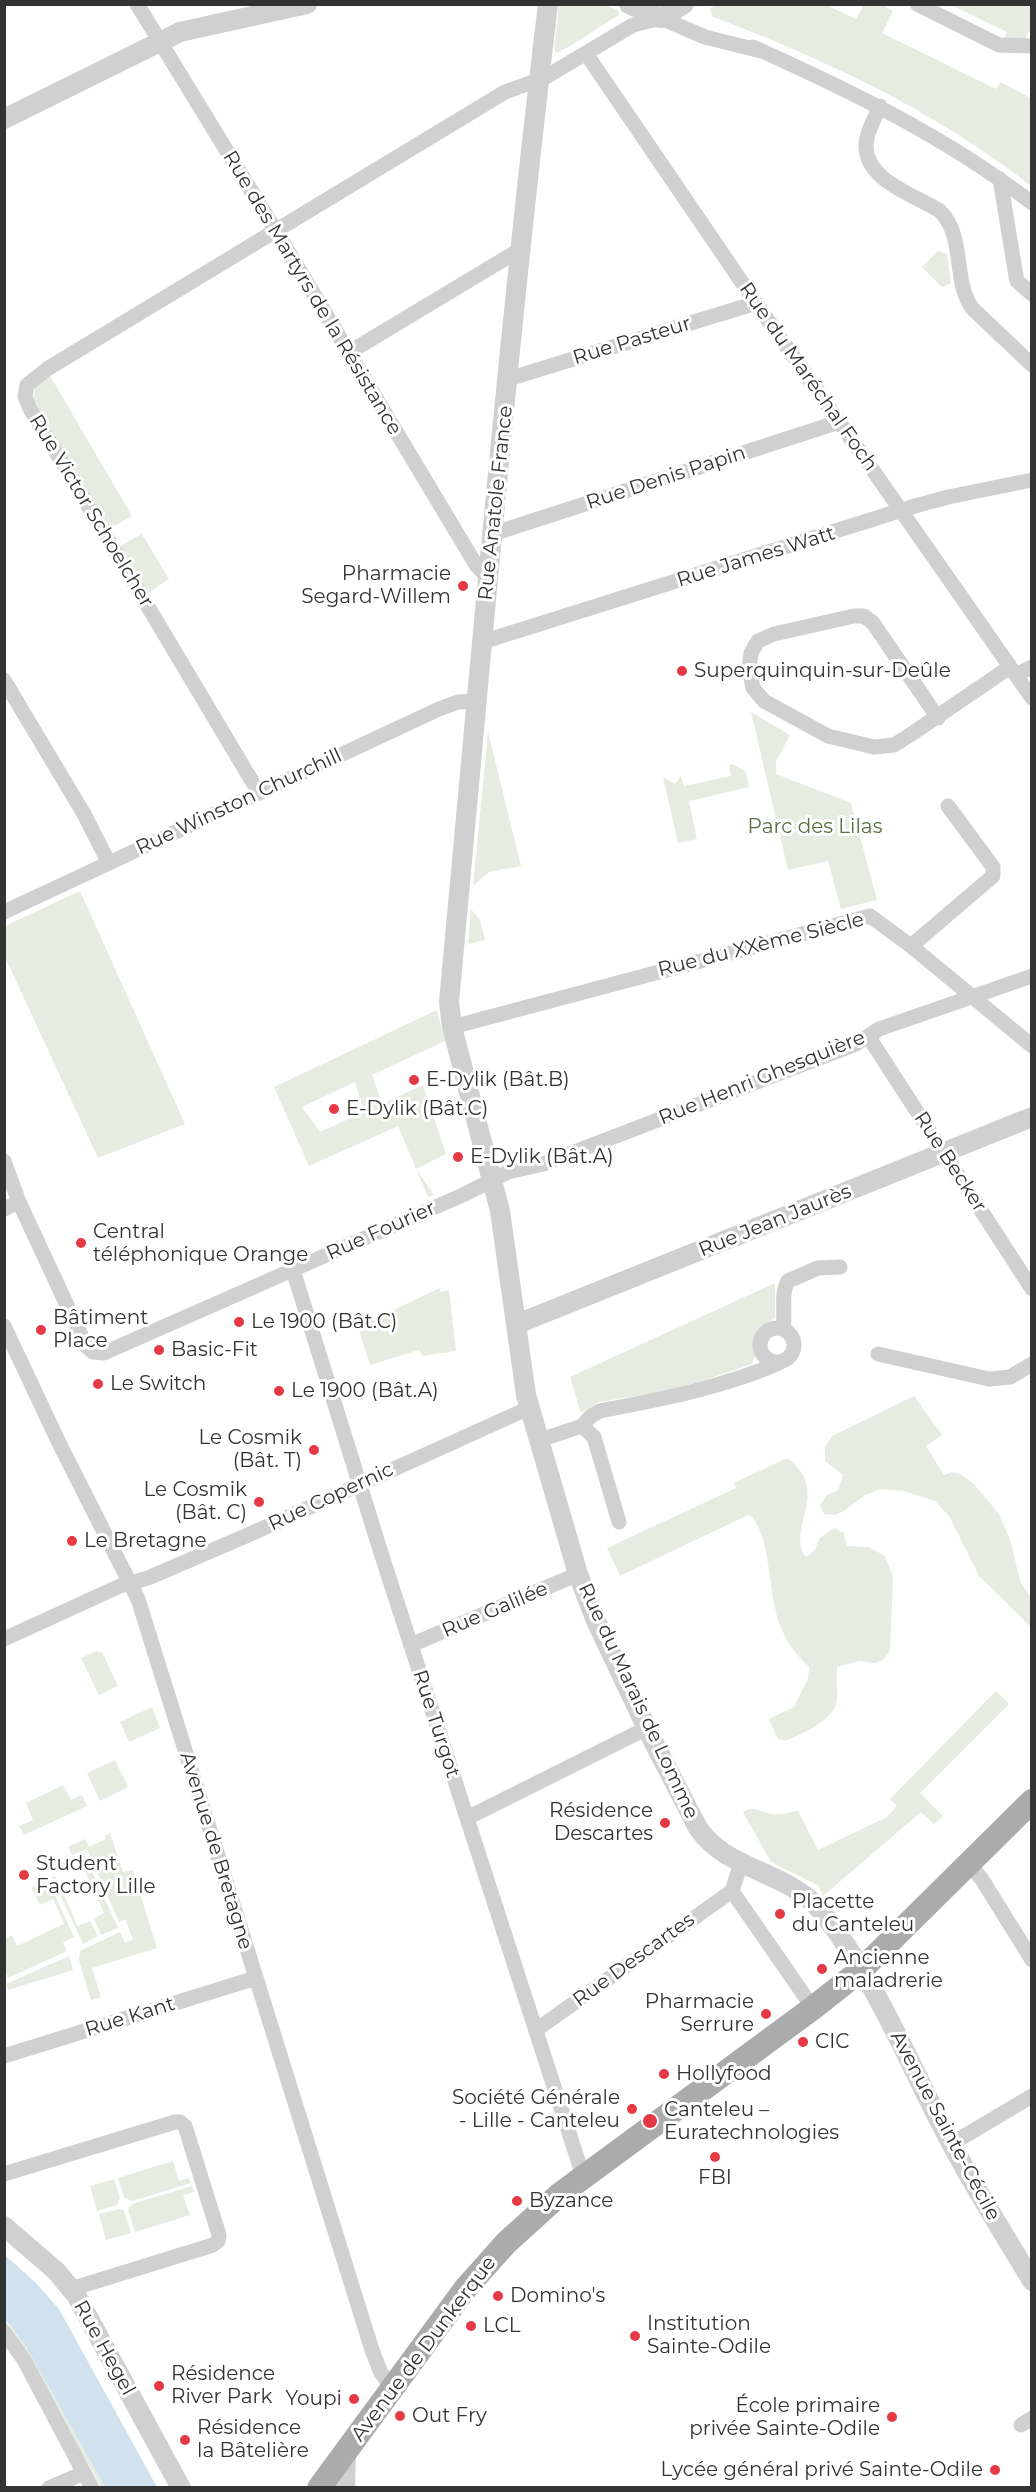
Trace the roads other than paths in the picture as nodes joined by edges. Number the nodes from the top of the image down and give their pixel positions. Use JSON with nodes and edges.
{"nodes":[{"id":1,"x":137,"y":4,"type":"edge"},
{"id":2,"x":307,"y":4,"type":"edge"},
{"id":3,"x":548,"y":4,"type":"edge"},
{"id":4,"x":917,"y":4,"type":"edge"},
{"id":5,"x":652,"y":11,"type":"edge"},
{"id":6,"x":159,"y":42,"type":"junction"},
{"id":7,"x":1032,"y":46,"type":"edge"},
{"id":8,"x":587,"y":55,"type":"junction"},
{"id":9,"x":539,"y":79,"type":"junction"},
{"id":10,"x":880,"y":106,"type":"junction"},
{"id":11,"x":4,"y":119,"type":"edge"},
{"id":12,"x":1000,"y":179,"type":"junction"},
{"id":13,"x":1032,"y":203,"type":"edge"},
{"id":14,"x":276,"y":231,"type":"junction"},
{"id":15,"x":521,"y":249,"type":"junction"},
{"id":16,"x":1032,"y":294,"type":"edge"},
{"id":17,"x":756,"y":303,"type":"junction"},
{"id":18,"x":348,"y":353,"type":"junction"},
{"id":19,"x":1032,"y":365,"type":"edge"},
{"id":20,"x":508,"y":379,"type":"junction"},
{"id":21,"x":839,"y":422,"type":"junction"},
{"id":22,"x":1032,"y":480,"type":"edge"},
{"id":23,"x":901,"y":512,"type":"junction"},
{"id":24,"x":492,"y":534,"type":"junction"},
{"id":25,"x":489,"y":579,"type":"junction"},
{"id":26,"x":482,"y":642,"type":"junction"},
{"id":27,"x":1032,"y":667,"type":"edge"},
{"id":28,"x":1013,"y":671,"type":"junction"},
{"id":29,"x":4,"y":680,"type":"edge"},
{"id":30,"x":1032,"y":698,"type":"edge"},
{"id":31,"x":477,"y":702,"type":"junction"},
{"id":32,"x":938,"y":718,"type":"junction"},
{"id":33,"x":259,"y":793,"type":"junction"},
{"id":34,"x":948,"y":806,"type":"dead end"},
{"id":35,"x":110,"y":863,"type":"junction"},
{"id":36,"x":4,"y":912,"type":"edge"},
{"id":37,"x":911,"y":946,"type":"junction"},
{"id":38,"x":1032,"y":976,"type":"edge"},
{"id":39,"x":973,"y":998,"type":"junction"},
{"id":40,"x":449,"y":1002,"type":"joint"},
{"id":41,"x":452,"y":1027,"type":"junction"},
{"id":42,"x":868,"y":1036,"type":"junction"},
{"id":43,"x":1032,"y":1046,"type":"edge"},
{"id":44,"x":1032,"y":1117,"type":"edge"},
{"id":45,"x":944,"y":1153,"type":"junction"},
{"id":46,"x":4,"y":1161,"type":"edge"},
{"id":47,"x":492,"y":1180,"type":"junction"},
{"id":48,"x":19,"y":1202,"type":"junction"},
{"id":49,"x":4,"y":1209,"type":"edge"},
{"id":50,"x":840,"y":1267,"type":"dead end"},
{"id":51,"x":293,"y":1270,"type":"junction"},
{"id":52,"x":1032,"y":1289,"type":"edge"},
{"id":53,"x":517,"y":1324,"type":"junction"},
{"id":54,"x":4,"y":1326,"type":"edge"},
{"id":55,"x":783,"y":1329,"type":"junction"},
{"id":56,"x":878,"y":1354,"type":"dead end"},
{"id":57,"x":779,"y":1363,"type":"junction"},
{"id":58,"x":1032,"y":1364,"type":"edge"},
{"id":59,"x":529,"y":1408,"type":"junction"},
{"id":60,"x":582,"y":1426,"type":"junction"},
{"id":61,"x":540,"y":1440,"type":"junction"},
{"id":62,"x":359,"y":1484,"type":"junction"},
{"id":63,"x":619,"y":1522,"type":"dead end"},
{"id":64,"x":578,"y":1574,"type":"junction"},
{"id":65,"x":131,"y":1582,"type":"junction"},
{"id":66,"x":4,"y":1639,"type":"edge"},
{"id":67,"x":411,"y":1645,"type":"junction"},
{"id":68,"x":647,"y":1728,"type":"junction"},
{"id":69,"x":1032,"y":1801,"type":"edge"},
{"id":70,"x":467,"y":1818,"type":"junction"},
{"id":71,"x":741,"y":1863,"type":"junction"},
{"id":72,"x":970,"y":1864,"type":"junction"},
{"id":73,"x":732,"y":1891,"type":"junction"},
{"id":74,"x":1032,"y":1960,"type":"edge"},
{"id":75,"x":861,"y":1970,"type":"junction"},
{"id":76,"x":256,"y":1978,"type":"junction"},
{"id":77,"x":813,"y":2008,"type":"junction"},
{"id":78,"x":536,"y":2030,"type":"junction"},
{"id":79,"x":4,"y":2056,"type":"edge"},
{"id":80,"x":1032,"y":2096,"type":"edge"},
{"id":81,"x":951,"y":2144,"type":"junction"},
{"id":82,"x":4,"y":2174,"type":"edge"},
{"id":83,"x":583,"y":2176,"type":"junction"},
{"id":84,"x":4,"y":2226,"type":"edge"},
{"id":85,"x":1032,"y":2281,"type":"edge"},
{"id":86,"x":71,"y":2289,"type":"junction"},
{"id":87,"x":4,"y":2332,"type":"edge"},
{"id":88,"x":393,"y":2388,"type":"junction"},
{"id":89,"x":346,"y":2451,"type":"junction"},
{"id":90,"x":84,"y":2473,"type":"junction"},
{"id":91,"x":49,"y":2487,"type":"edge"},
{"id":92,"x":92,"y":2487,"type":"edge"},
{"id":93,"x":181,"y":2487,"type":"edge"},
{"id":94,"x":319,"y":2487,"type":"edge"},
{"id":95,"x":345,"y":2487,"type":"edge"}],
"edges":[{"from":1,"to":6,"type":"street","name":"Rue des Martyrs de la Résistance"},
{"from":2,"to":6,"type":"street"},
{"from":3,"to":9,"type":"street","name":"Rue Anatole France"},
{"from":4,"to":7,"type":"street"},
{"from":5,"to":8,"type":"street"},
{"from":5,"to":10,"type":"street"},
{"from":6,"to":11,"type":"street"},
{"from":6,"to":14,"type":"street","name":"Rue des Martyrs de la Résistance"},
{"from":8,"to":9,"type":"street"},
{"from":8,"to":17,"type":"street","name":"Rue du Maréchal Foch"},
{"from":9,"to":14,"type":"street"},
{"from":9,"to":15,"type":"street","name":"Rue Anatole France"},
{"from":10,"to":12,"type":"street"},
{"from":10,"to":19,"type":"street"},
{"from":12,"to":13,"type":"street"},
{"from":12,"to":16,"type":"street"},
{"from":14,"to":18,"type":"street","name":"Rue des Martyrs de la Résistance"},
{"from":14,"to":33,"type":"street","name":"Rue Victor Schoelcher"},
{"from":15,"to":18,"type":"street"},
{"from":15,"to":20,"type":"street","name":"Rue Anatole France"},
{"from":17,"to":20,"type":"street","name":"Rue Pasteur"},
{"from":17,"to":21,"type":"street","name":"Rue du Maréchal Foch"},
{"from":18,"to":25,"type":"street","name":"Rue des Martyrs de la Résistance"},
{"from":20,"to":24,"type":"street","name":"Rue Anatole France"},
{"from":21,"to":23,"type":"street","name":"Rue du Maréchal Foch"},
{"from":21,"to":24,"type":"street","name":"Rue Denis Papin"},
{"from":22,"to":23,"type":"street","name":"Rue James Watt"},
{"from":23,"to":26,"type":"street","name":"Rue James Watt"},
{"from":23,"to":28,"type":"street","name":"Rue du Maréchal Foch"},
{"from":24,"to":25,"type":"street","name":"Rue Anatole France"},
{"from":25,"to":26,"type":"street","name":"Rue Anatole France"},
{"from":26,"to":31,"type":"street","name":"Rue Anatole France"},
{"from":27,"to":28,"type":"street"},
{"from":28,"to":30,"type":"street","name":"Rue du Maréchal Foch"},
{"from":28,"to":32,"type":"street"},
{"from":29,"to":35,"type":"street"},
{"from":31,"to":33,"type":"street","name":"Rue Winston Churchill"},
{"from":31,"to":40,"type":"street","name":"Rue Anatole France"},
{"from":32,"to":32,"type":"street"},
{"from":33,"to":35,"type":"street","name":"Rue Winston Churchill"},
{"from":34,"to":37,"type":"street"},
{"from":35,"to":36,"type":"street","name":"Rue Winston Churchill"},
{"from":37,"to":39,"type":"street","name":"Rue du XXème Siècle"},
{"from":37,"to":41,"type":"street","name":"Rue du XXème Siècle"},
{"from":38,"to":39,"type":"street","name":"Rue Henri Ghesquière"},
{"from":39,"to":42,"type":"street","name":"Rue Henri Ghesquière"},
{"from":39,"to":43,"type":"street","name":"Rue du XXème Siècle"},
{"from":40,"to":41,"type":"street","name":"Rue du Marais de Lomme"},
{"from":41,"to":47,"type":"street","name":"Rue du Marais de Lomme"},
{"from":42,"to":45,"type":"street","name":"Rue Becker"},
{"from":42,"to":47,"type":"street","name":"Rue Henri Ghesquière"},
{"from":44,"to":45,"type":"street","name":"Rue Jean Jaurès"},
{"from":45,"to":52,"type":"street","name":"Rue Becker"},
{"from":45,"to":53,"type":"street","name":"Rue Jean Jaurès"},
{"from":46,"to":48,"type":"street"},
{"from":47,"to":51,"type":"street","name":"Rue Fourier"},
{"from":47,"to":53,"type":"street","name":"Rue du Marais de Lomme"},
{"from":48,"to":49,"type":"street"},
{"from":48,"to":51,"type":"street","name":"Rue Fourier"},
{"from":50,"to":55,"type":"street"},
{"from":51,"to":62,"type":"street","name":"Rue Turgot"},
{"from":53,"to":59,"type":"street","name":"Rue du Marais de Lomme"},
{"from":54,"to":65,"type":"street","name":"Avenue de Bretagne"},
{"from":55,"to":57,"type":"street"},
{"from":55,"to":57,"type":"street"},
{"from":56,"to":58,"type":"street"},
{"from":57,"to":60,"type":"street"},
{"from":59,"to":61,"type":"street","name":"Rue du Marais de Lomme"},
{"from":59,"to":62,"type":"street","name":"Rue Copernic"},
{"from":60,"to":61,"type":"street"},
{"from":60,"to":63,"type":"street"},
{"from":61,"to":64,"type":"street","name":"Rue du Marais de Lomme"},
{"from":62,"to":65,"type":"street","name":"Rue Copernic"},
{"from":62,"to":67,"type":"street","name":"Rue Turgot"},
{"from":64,"to":67,"type":"street","name":"Rue Galilée"},
{"from":64,"to":68,"type":"street","name":"Rue du Marais de Lomme"},
{"from":65,"to":66,"type":"street","name":"Rue Copernic"},
{"from":65,"to":76,"type":"street","name":"Avenue de Bretagne"},
{"from":67,"to":70,"type":"street","name":"Rue Turgot"},
{"from":68,"to":70,"type":"street"},
{"from":68,"to":71,"type":"street","name":"Rue du Marais de Lomme"},
{"from":69,"to":72,"type":"main road","name":"Avenue de Dunkerque"},
{"from":70,"to":78,"type":"street","name":"Rue Turgot"},
{"from":71,"to":73,"type":"street"},
{"from":71,"to":75,"type":"street","name":"Rue du Marais de Lomme"},
{"from":72,"to":74,"type":"street"},
{"from":72,"to":75,"type":"main road","name":"Avenue de Dunkerque"},
{"from":73,"to":77,"type":"street"},
{"from":73,"to":78,"type":"street","name":"Rue Descartes"},
{"from":75,"to":77,"type":"main road","name":"Avenue de Dunkerque"},
{"from":75,"to":81,"type":"street","name":"Avenue Sainte-Cécile"},
{"from":76,"to":79,"type":"street","name":"Rue Kant"},
{"from":76,"to":88,"type":"street","name":"Avenue de Bretagne"},
{"from":77,"to":83,"type":"main road","name":"Avenue de Dunkerque"},
{"from":78,"to":83,"type":"street","name":"Rue Turgot"},
{"from":80,"to":81,"type":"street"},
{"from":81,"to":85,"type":"street","name":"Avenue Sainte-Cécile"},
{"from":82,"to":86,"type":"street"},
{"from":83,"to":88,"type":"main road","name":"Avenue de Dunkerque"},
{"from":84,"to":86,"type":"street","name":"Rue Hegel"},
{"from":86,"to":93,"type":"street","name":"Rue Hegel"},
{"from":87,"to":90,"type":"street"},
{"from":88,"to":89,"type":"main road","name":"Avenue de Dunkerque"},
{"from":89,"to":94,"type":"main road","name":"Avenue de Dunkerque"},
{"from":89,"to":95,"type":"street"},
{"from":90,"to":91,"type":"street"},
{"from":90,"to":92,"type":"street"}]}
